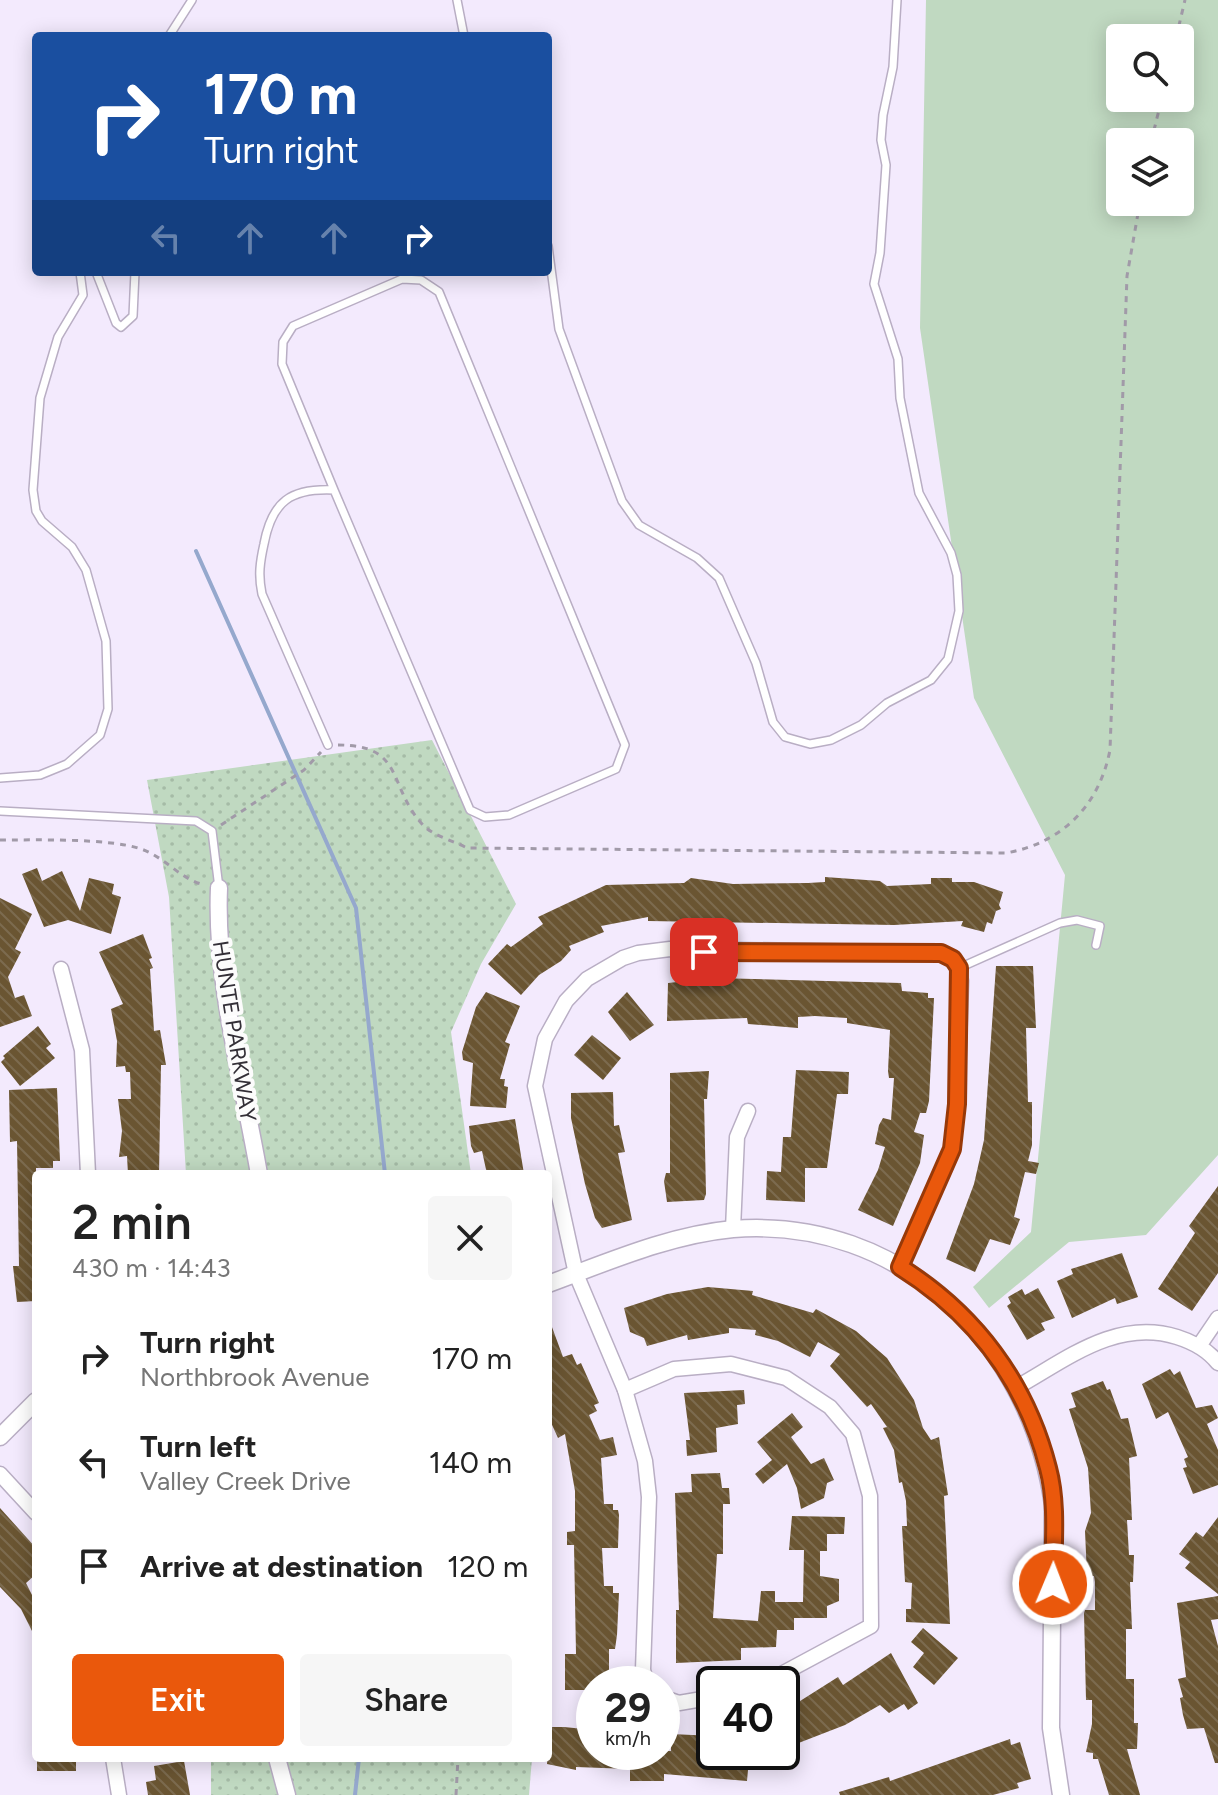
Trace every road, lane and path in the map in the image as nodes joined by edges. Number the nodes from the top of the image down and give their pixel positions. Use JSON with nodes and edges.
{"nodes":[{"id":1,"x":192,"y":0,"type":"edge"},
{"id":2,"x":457,"y":0,"type":"edge"},
{"id":3,"x":897,"y":0,"type":"edge"},
{"id":4,"x":1185,"y":0,"type":"edge"},
{"id":5,"x":1179,"y":24,"type":"edge"},
{"id":6,"x":172,"y":32,"type":"edge"},
{"id":7,"x":463,"y":32,"type":"edge"},
{"id":8,"x":1138,"y":216,"type":"edge"},
{"id":9,"x":81,"y":276,"type":"edge"},
{"id":10,"x":98,"y":276,"type":"edge"},
{"id":11,"x":135,"y":276,"type":"edge"},
{"id":12,"x":552,"y":276,"type":"edge"},
{"id":13,"x":334,"y":490,"type":"junction"},
{"id":14,"x":328,"y":745,"type":"junction"},
{"id":15,"x":0,"y":778,"type":"edge"},
{"id":16,"x":0,"y":811,"type":"edge"},
{"id":17,"x":212,"y":831,"type":"junction"},
{"id":18,"x":0,"y":840,"type":"edge"},
{"id":19,"x":219,"y":888,"type":"junction"},
{"id":20,"x":1096,"y":945,"type":"dead end"},
{"id":21,"x":956,"y":963,"type":"junction"},
{"id":22,"x":61,"y":969,"type":"dead end"},
{"id":23,"x":748,"y":1111,"type":"dead end"},
{"id":24,"x":88,"y":1170,"type":"edge"},
{"id":25,"x":258,"y":1170,"type":"edge"},
{"id":26,"x":733,"y":1229,"type":"junction"},
{"id":27,"x":900,"y":1267,"type":"junction"},
{"id":28,"x":576,"y":1274,"type":"junction"},
{"id":29,"x":552,"y":1283,"type":"edge"},
{"id":30,"x":1218,"y":1318,"type":"edge"},
{"id":31,"x":1199,"y":1346,"type":"junction"},
{"id":32,"x":1218,"y":1363,"type":"edge"},
{"id":33,"x":1017,"y":1387,"type":"junction"},
{"id":34,"x":625,"y":1390,"type":"junction"},
{"id":35,"x":32,"y":1405,"type":"edge"},
{"id":36,"x":0,"y":1437,"type":"edge"},
{"id":37,"x":0,"y":1474,"type":"edge"},
{"id":38,"x":32,"y":1509,"type":"edge"},
{"id":39,"x":643,"y":1666,"type":"edge"},
{"id":40,"x":797,"y":1666,"type":"edge"},
{"id":41,"x":114,"y":1762,"type":"edge"},
{"id":42,"x":278,"y":1762,"type":"edge"},
{"id":43,"x":458,"y":1762,"type":"edge"},
{"id":44,"x":119,"y":1795,"type":"edge"},
{"id":45,"x":287,"y":1795,"type":"edge"},
{"id":46,"x":456,"y":1795,"type":"edge"},
{"id":47,"x":1061,"y":1795,"type":"edge"}],
"edges":[{"from":1,"to":6,"type":"lane"},
{"from":2,"to":7,"type":"lane"},
{"from":3,"to":12,"type":"lane"},
{"from":4,"to":5,"type":"path"},
{"from":8,"to":14,"type":"path"},
{"from":9,"to":15,"type":"lane"},
{"from":10,"to":11,"type":"lane"},
{"from":13,"to":13,"type":"lane"},
{"from":13,"to":14,"type":"lane"},
{"from":14,"to":17,"type":"path"},
{"from":16,"to":17,"type":"lane"},
{"from":17,"to":19,"type":"lane"},
{"from":18,"to":19,"type":"path"},
{"from":19,"to":25,"type":"street","name":"HUNTE PARKWAY"},
{"from":20,"to":21,"type":"lane"},
{"from":21,"to":27,"type":"street"},
{"from":21,"to":28,"type":"street"},
{"from":22,"to":24,"type":"street"},
{"from":23,"to":26,"type":"street"},
{"from":26,"to":27,"type":"street"},
{"from":26,"to":28,"type":"street"},
{"from":27,"to":33,"type":"street"},
{"from":28,"to":29,"type":"street"},
{"from":28,"to":34,"type":"street"},
{"from":30,"to":31,"type":"street"},
{"from":31,"to":32,"type":"street"},
{"from":31,"to":33,"type":"street"},
{"from":33,"to":47,"type":"street"},
{"from":34,"to":39,"type":"street"},
{"from":34,"to":40,"type":"street"},
{"from":35,"to":36,"type":"street"},
{"from":37,"to":38,"type":"street"},
{"from":41,"to":44,"type":"street"},
{"from":42,"to":45,"type":"street"},
{"from":43,"to":46,"type":"path"}]}
